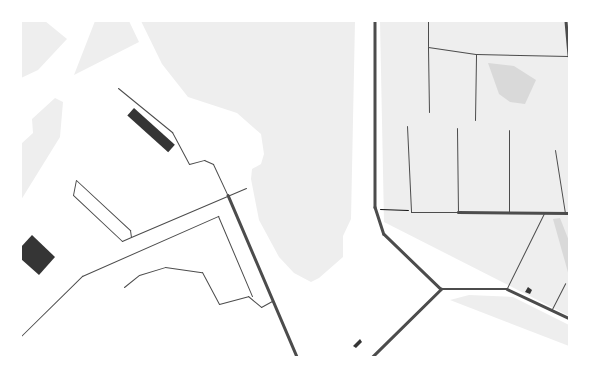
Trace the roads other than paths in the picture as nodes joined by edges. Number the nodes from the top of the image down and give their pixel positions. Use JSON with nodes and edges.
{"nodes":[{"id":1,"x":375,"y":21,"type":"edge"},
{"id":2,"x":428,"y":21,"type":"edge"},
{"id":3,"x":566,"y":21,"type":"edge"},
{"id":4,"x":428,"y":47,"type":"junction"},
{"id":5,"x":478,"y":54,"type":"junction"},
{"id":6,"x":568,"y":56,"type":"edge"},
{"id":7,"x":569,"y":65,"type":"edge"},
{"id":8,"x":118,"y":88,"type":"dead end"},
{"id":9,"x":429,"y":112,"type":"dead end"},
{"id":10,"x":475,"y":120,"type":"dead end"},
{"id":11,"x":408,"y":126,"type":"dead end"},
{"id":12,"x":457,"y":128,"type":"dead end"},
{"id":13,"x":509,"y":130,"type":"dead end"},
{"id":14,"x":555,"y":150,"type":"dead end"},
{"id":15,"x":246,"y":188,"type":"dead end"},
{"id":16,"x":228,"y":195,"type":"junction"},
{"id":17,"x":458,"y":212,"type":"junction"},
{"id":18,"x":509,"y":213,"type":"junction"},
{"id":19,"x":544,"y":213,"type":"junction"},
{"id":20,"x":567,"y":213,"type":"edge"},
{"id":21,"x":131,"y":237,"type":"junction"},
{"id":22,"x":565,"y":282,"type":"dead end"},
{"id":23,"x":124,"y":286,"type":"dead end"},
{"id":24,"x":441,"y":289,"type":"junction"},
{"id":25,"x":507,"y":289,"type":"junction"},
{"id":26,"x":252,"y":296,"type":"junction"},
{"id":27,"x":273,"y":301,"type":"junction"},
{"id":28,"x":551,"y":310,"type":"junction"},
{"id":29,"x":569,"y":318,"type":"edge"},
{"id":30,"x":21,"y":336,"type":"edge"},
{"id":31,"x":297,"y":357,"type":"edge"},
{"id":32,"x":372,"y":357,"type":"edge"}],
"edges":[{"from":1,"to":24,"type":"street"},
{"from":2,"to":4,"type":"lane"},
{"from":3,"to":6,"type":"street"},
{"from":4,"to":5,"type":"lane"},
{"from":4,"to":9,"type":"lane"},
{"from":5,"to":6,"type":"lane"},
{"from":5,"to":10,"type":"lane"},
{"from":6,"to":7,"type":"lane"},
{"from":8,"to":16,"type":"lane"},
{"from":11,"to":17,"type":"lane"},
{"from":12,"to":17,"type":"lane"},
{"from":13,"to":18,"type":"lane"},
{"from":14,"to":20,"type":"lane"},
{"from":15,"to":16,"type":"lane"},
{"from":16,"to":21,"type":"lane"},
{"from":16,"to":27,"type":"street"},
{"from":17,"to":18,"type":"street"},
{"from":18,"to":19,"type":"street"},
{"from":19,"to":20,"type":"street"},
{"from":19,"to":25,"type":"lane"},
{"from":21,"to":21,"type":"lane"},
{"from":22,"to":28,"type":"lane"},
{"from":23,"to":26,"type":"lane"},
{"from":24,"to":25,"type":"street"},
{"from":24,"to":32,"type":"street"},
{"from":25,"to":28,"type":"street"},
{"from":26,"to":27,"type":"lane"},
{"from":26,"to":30,"type":"lane"},
{"from":27,"to":31,"type":"street"},
{"from":28,"to":29,"type":"street"}]}
